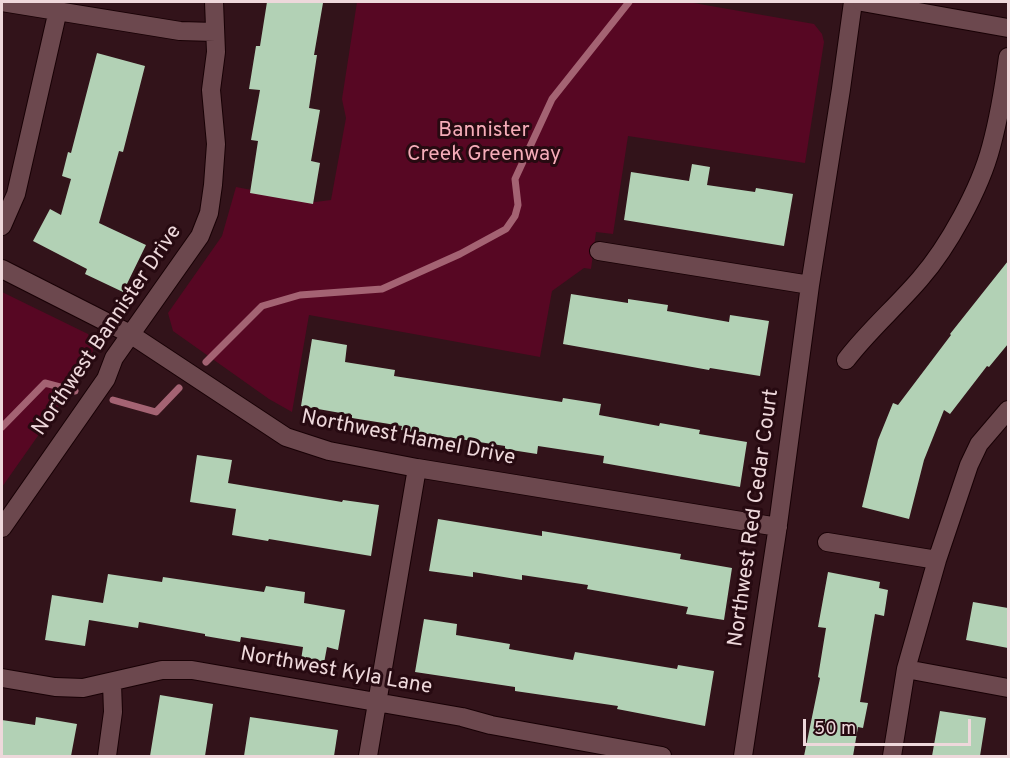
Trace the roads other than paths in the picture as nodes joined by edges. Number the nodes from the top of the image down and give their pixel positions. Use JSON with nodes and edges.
{"nodes":[{"id":1,"x":2,"y":2,"type":"edge"},
{"id":2,"x":214,"y":2,"type":"edge"},
{"id":3,"x":853,"y":2,"type":"edge"},
{"id":4,"x":862,"y":2,"type":"edge"},
{"id":5,"x":58,"y":10,"type":"junction"},
{"id":6,"x":1008,"y":28,"type":"edge"},
{"id":7,"x":215,"y":32,"type":"junction"},
{"id":8,"x":1008,"y":57,"type":"edge"},
{"id":9,"x":2,"y":226,"type":"edge"},
{"id":10,"x":599,"y":251,"type":"dead end"},
{"id":11,"x":2,"y":269,"type":"edge"},
{"id":12,"x":810,"y":285,"type":"junction"},
{"id":13,"x":130,"y":334,"type":"junction"},
{"id":14,"x":846,"y":360,"type":"dead end"},
{"id":15,"x":1005,"y":420,"type":"edge"},
{"id":16,"x":417,"y":468,"type":"junction"},
{"id":17,"x":778,"y":526,"type":"junction"},
{"id":18,"x":2,"y":528,"type":"edge"},
{"id":19,"x":827,"y":542,"type":"dead end"},
{"id":20,"x":937,"y":560,"type":"junction"},
{"id":21,"x":906,"y":669,"type":"junction"},
{"id":22,"x":2,"y":678,"type":"edge"},
{"id":23,"x":112,"y":682,"type":"junction"},
{"id":24,"x":1008,"y":688,"type":"edge"},
{"id":25,"x":378,"y":702,"type":"junction"},
{"id":26,"x":107,"y":756,"type":"edge"},
{"id":27,"x":368,"y":756,"type":"edge"},
{"id":28,"x":662,"y":756,"type":"edge"},
{"id":29,"x":743,"y":756,"type":"edge"},
{"id":30,"x":892,"y":756,"type":"edge"}],
"edges":[{"from":1,"to":5,"type":"street"},
{"from":2,"to":7,"type":"street","name":"Northwest Bannister Drive"},
{"from":3,"to":12,"type":"street","name":"Northwest Red Cedar Court"},
{"from":4,"to":6,"type":"street"},
{"from":5,"to":7,"type":"street"},
{"from":5,"to":9,"type":"street"},
{"from":7,"to":13,"type":"street","name":"Northwest Bannister Drive"},
{"from":8,"to":14,"type":"street"},
{"from":10,"to":12,"type":"street"},
{"from":11,"to":13,"type":"street","name":"Northwest Hamel Drive"},
{"from":12,"to":17,"type":"street","name":"Northwest Red Cedar Court"},
{"from":13,"to":16,"type":"street","name":"Northwest Hamel Drive"},
{"from":13,"to":18,"type":"street","name":"Northwest Bannister Drive"},
{"from":15,"to":20,"type":"street"},
{"from":16,"to":17,"type":"street","name":"Northwest Hamel Drive"},
{"from":16,"to":25,"type":"street"},
{"from":17,"to":29,"type":"street","name":"Northwest Red Cedar Court"},
{"from":19,"to":20,"type":"street"},
{"from":20,"to":21,"type":"street"},
{"from":21,"to":24,"type":"street"},
{"from":21,"to":30,"type":"street"},
{"from":22,"to":23,"type":"street","name":"Northwest Kyla Lane"},
{"from":23,"to":25,"type":"street","name":"Northwest Kyla Lane"},
{"from":23,"to":26,"type":"street"},
{"from":25,"to":27,"type":"street"},
{"from":25,"to":28,"type":"street","name":"Northwest Kyla Lane"}]}
